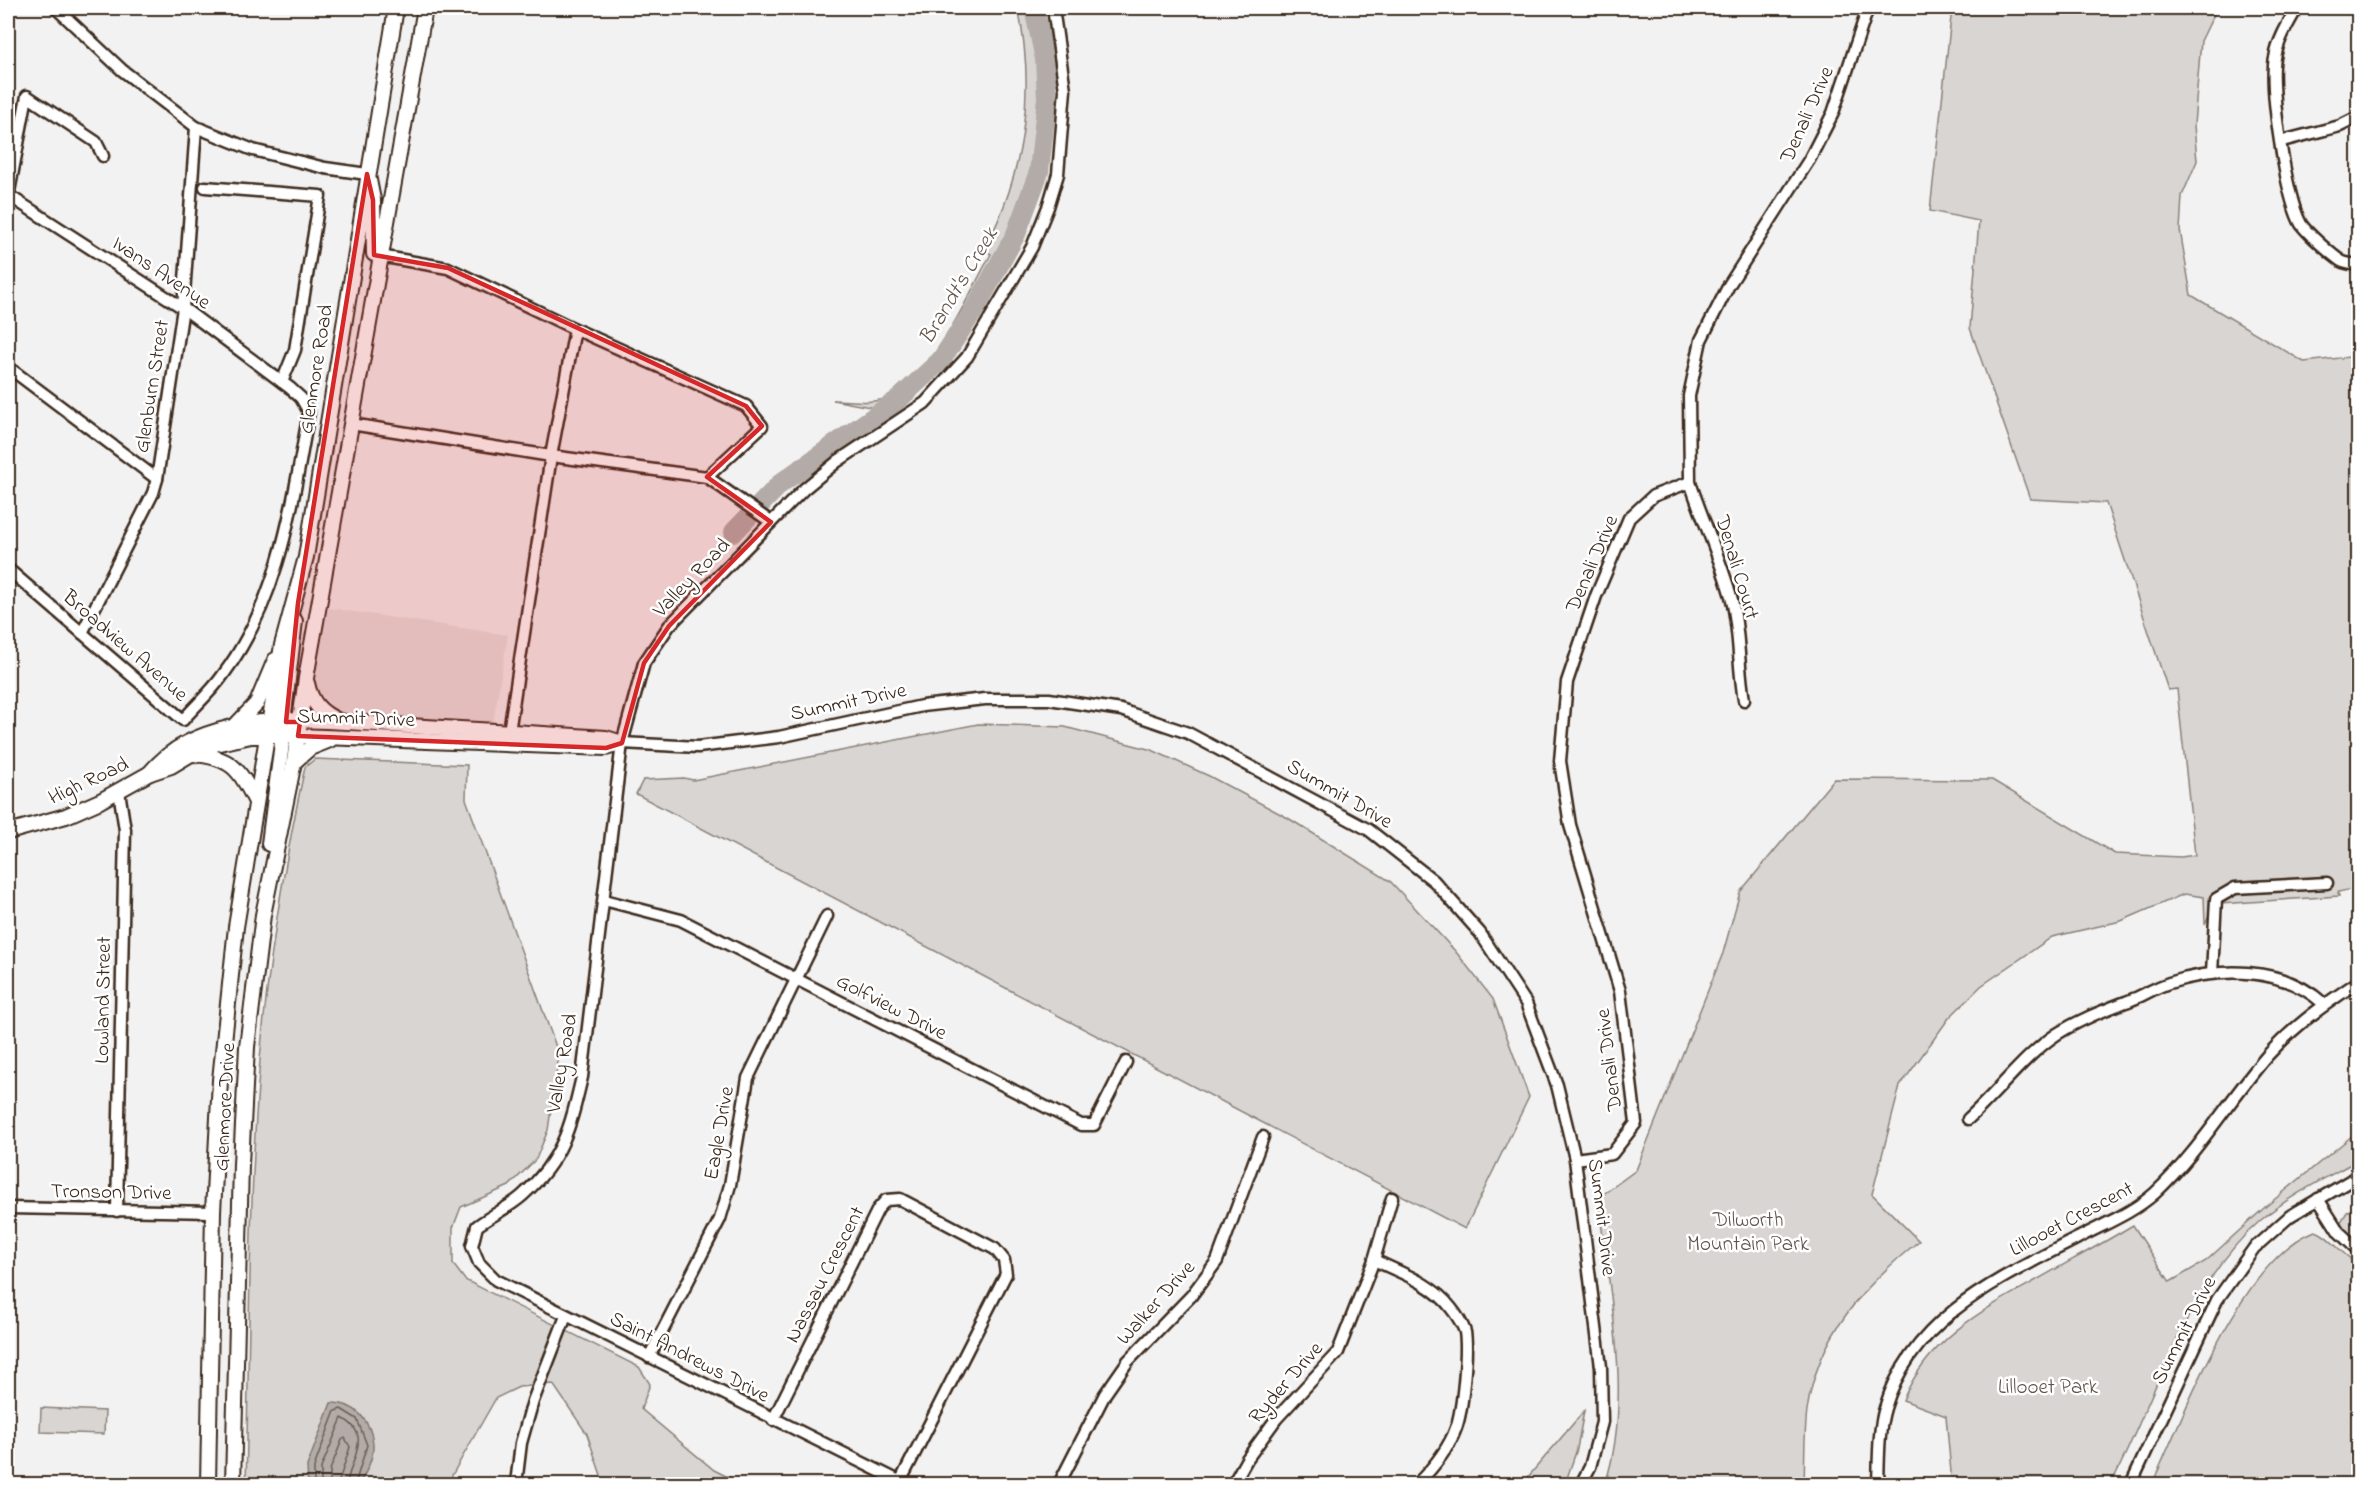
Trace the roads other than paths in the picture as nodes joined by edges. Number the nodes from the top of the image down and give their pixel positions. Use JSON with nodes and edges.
{"nodes":[{"id":1,"x":56,"y":8,"type":"edge"},
{"id":2,"x":396,"y":8,"type":"edge"},
{"id":3,"x":425,"y":8,"type":"edge"},
{"id":4,"x":1053,"y":8,"type":"edge"},
{"id":5,"x":1868,"y":8,"type":"edge"},
{"id":6,"x":2296,"y":8,"type":"edge"},
{"id":7,"x":2358,"y":117,"type":"edge"},
{"id":8,"x":196,"y":127,"type":"junction"},
{"id":9,"x":2282,"y":141,"type":"junction"},
{"id":10,"x":103,"y":156,"type":"dead end"},
{"id":11,"x":367,"y":174,"type":"junction"},
{"id":12,"x":205,"y":187,"type":"dead end"},
{"id":13,"x":8,"y":196,"type":"edge"},
{"id":14,"x":381,"y":256,"type":"junction"},
{"id":15,"x":2358,"y":265,"type":"edge"},
{"id":16,"x":373,"y":295,"type":"junction"},
{"id":17,"x":183,"y":308,"type":"junction"},
{"id":18,"x":575,"y":329,"type":"junction"},
{"id":19,"x":8,"y":366,"type":"edge"},
{"id":20,"x":286,"y":385,"type":"junction"},
{"id":21,"x":351,"y":424,"type":"junction"},
{"id":22,"x":551,"y":456,"type":"junction"},
{"id":23,"x":707,"y":477,"type":"junction"},
{"id":24,"x":157,"y":479,"type":"junction"},
{"id":25,"x":1690,"y":482,"type":"junction"},
{"id":26,"x":771,"y":522,"type":"junction"},
{"id":27,"x":306,"y":557,"type":"junction"},
{"id":28,"x":8,"y":569,"type":"edge"},
{"id":29,"x":82,"y":633,"type":"junction"},
{"id":30,"x":282,"y":645,"type":"junction"},
{"id":31,"x":306,"y":678,"type":"junction"},
{"id":32,"x":1744,"y":700,"type":"dead end"},
{"id":33,"x":343,"y":722,"type":"junction"},
{"id":34,"x":234,"y":727,"type":"junction"},
{"id":35,"x":295,"y":727,"type":"junction"},
{"id":36,"x":273,"y":731,"type":"junction"},
{"id":37,"x":509,"y":732,"type":"junction"},
{"id":38,"x":342,"y":738,"type":"junction"},
{"id":39,"x":622,"y":743,"type":"junction"},
{"id":40,"x":191,"y":754,"type":"junction"},
{"id":41,"x":294,"y":762,"type":"junction"},
{"id":42,"x":150,"y":773,"type":"junction"},
{"id":43,"x":119,"y":791,"type":"junction"},
{"id":44,"x":256,"y":802,"type":"junction"},
{"id":45,"x":8,"y":832,"type":"edge"},
{"id":46,"x":2327,"y":883,"type":"dead end"},
{"id":47,"x":604,"y":900,"type":"junction"},
{"id":48,"x":263,"y":915,"type":"junction"},
{"id":49,"x":827,"y":916,"type":"dead end"},
{"id":50,"x":2212,"y":974,"type":"junction"},
{"id":51,"x":797,"y":980,"type":"junction"},
{"id":52,"x":2358,"y":982,"type":"edge"},
{"id":53,"x":2324,"y":1004,"type":"junction"},
{"id":54,"x":1126,"y":1062,"type":"dead end"},
{"id":55,"x":1968,"y":1119,"type":"dead end"},
{"id":56,"x":1263,"y":1137,"type":"dead end"},
{"id":57,"x":1575,"y":1159,"type":"junction"},
{"id":58,"x":2358,"y":1176,"type":"edge"},
{"id":59,"x":1392,"y":1198,"type":"dead end"},
{"id":60,"x":2318,"y":1199,"type":"junction"},
{"id":61,"x":8,"y":1208,"type":"edge"},
{"id":62,"x":117,"y":1210,"type":"junction"},
{"id":63,"x":213,"y":1212,"type":"junction"},
{"id":64,"x":472,"y":1246,"type":"joint"},
{"id":65,"x":2358,"y":1250,"type":"edge"},
{"id":66,"x":1374,"y":1260,"type":"junction"},
{"id":67,"x":566,"y":1316,"type":"junction"},
{"id":68,"x":649,"y":1357,"type":"junction"},
{"id":69,"x":773,"y":1420,"type":"junction"},
{"id":70,"x":519,"y":1483,"type":"edge"},
{"id":71,"x":902,"y":1483,"type":"edge"},
{"id":72,"x":208,"y":1485,"type":"edge"},
{"id":73,"x":233,"y":1485,"type":"edge"},
{"id":74,"x":1059,"y":1485,"type":"edge"},
{"id":75,"x":1233,"y":1485,"type":"edge"},
{"id":76,"x":1417,"y":1485,"type":"edge"},
{"id":77,"x":1581,"y":1485,"type":"edge"},
{"id":78,"x":1878,"y":1485,"type":"edge"},
{"id":79,"x":2131,"y":1485,"type":"edge"}],
"edges":[{"from":1,"to":8,"type":"street"},
{"from":2,"to":11,"type":"main road","name":"Glenmore Road"},
{"from":3,"to":14,"type":"main road","name":"Glenmore Road"},
{"from":4,"to":26,"type":"street","name":"Valley Road"},
{"from":5,"to":25,"type":"street","name":"Denali Drive"},
{"from":6,"to":9,"type":"street"},
{"from":7,"to":9,"type":"street"},
{"from":8,"to":11,"type":"street"},
{"from":8,"to":17,"type":"street","name":"Glenburn Street"},
{"from":9,"to":15,"type":"street"},
{"from":10,"to":13,"type":"street"},
{"from":11,"to":16,"type":"main road"},
{"from":11,"to":27,"type":"main road","name":"Glenmore Road"},
{"from":12,"to":20,"type":"street"},
{"from":13,"to":17,"type":"street","name":"Ivans Avenue"},
{"from":14,"to":16,"type":"main road","name":"Glenmore Road"},
{"from":14,"to":18,"type":"street"},
{"from":16,"to":21,"type":"main road","name":"Glenmore Road"},
{"from":17,"to":20,"type":"street","name":"Ivans Avenue"},
{"from":17,"to":24,"type":"street","name":"Glenburn Street"},
{"from":18,"to":22,"type":"street"},
{"from":18,"to":23,"type":"street"},
{"from":19,"to":24,"type":"street"},
{"from":20,"to":29,"type":"street","name":"Broadview Avenue"},
{"from":21,"to":22,"type":"street"},
{"from":21,"to":31,"type":"main road","name":"Glenmore Road"},
{"from":22,"to":23,"type":"street"},
{"from":22,"to":37,"type":"street"},
{"from":23,"to":26,"type":"street"},
{"from":24,"to":29,"type":"street","name":"Glenburn Street"},
{"from":25,"to":32,"type":"street","name":"Denali Court"},
{"from":25,"to":57,"type":"street","name":"Denali Drive"},
{"from":26,"to":39,"type":"street","name":"Valley Road"},
{"from":27,"to":30,"type":"main road","name":"Glenmore Road"},
{"from":27,"to":35,"type":"main road"},
{"from":28,"to":29,"type":"street","name":"Broadview Avenue"},
{"from":30,"to":34,"type":"main road"},
{"from":30,"to":36,"type":"main road","name":"Glenmore Road"},
{"from":31,"to":33,"type":"main road"},
{"from":31,"to":35,"type":"main road","name":"Glenmore Road"},
{"from":33,"to":35,"type":"main road","name":"Summit Drive"},
{"from":33,"to":37,"type":"main road","name":"Summit Drive"},
{"from":34,"to":36,"type":"main road","name":"High Road"},
{"from":34,"to":42,"type":"main road","name":"High Road"},
{"from":35,"to":36,"type":"main road","name":"Summit Drive"},
{"from":35,"to":38,"type":"main road","name":"Summit Drive"},
{"from":35,"to":41,"type":"main road","name":"Glenmore Drive"},
{"from":36,"to":40,"type":"main road","name":"High Road"},
{"from":36,"to":44,"type":"main road","name":"Glenmore Drive"},
{"from":36,"to":48,"type":"main road"},
{"from":37,"to":39,"type":"main road","name":"Summit Drive"},
{"from":38,"to":39,"type":"main road","name":"Summit Drive"},
{"from":38,"to":41,"type":"main road"},
{"from":39,"to":47,"type":"street","name":"Valley Road"},
{"from":39,"to":57,"type":"street","name":"Summit Drive"},
{"from":40,"to":42,"type":"main road","name":"High Road"},
{"from":40,"to":44,"type":"main road"},
{"from":41,"to":48,"type":"main road","name":"Glenmore Drive"},
{"from":42,"to":43,"type":"main road","name":"High Road"},
{"from":43,"to":45,"type":"main road","name":"High Road"},
{"from":43,"to":62,"type":"street","name":"Lowland Street"},
{"from":44,"to":63,"type":"main road","name":"Glenmore Drive"},
{"from":46,"to":50,"type":"street"},
{"from":47,"to":51,"type":"street","name":"Golfview Drive"},
{"from":47,"to":64,"type":"street","name":"Valley Road"},
{"from":48,"to":73,"type":"main road","name":"Glenmore Drive"},
{"from":49,"to":51,"type":"street","name":"Eagle Drive"},
{"from":50,"to":53,"type":"street"},
{"from":50,"to":55,"type":"street"},
{"from":51,"to":54,"type":"street","name":"Golfview Drive"},
{"from":51,"to":68,"type":"street","name":"Eagle Drive"},
{"from":52,"to":53,"type":"street","name":"Lillooet Crescent"},
{"from":53,"to":78,"type":"street","name":"Lillooet Crescent"},
{"from":56,"to":74,"type":"street","name":"Walker Drive"},
{"from":57,"to":77,"type":"street","name":"Summit Drive"},
{"from":58,"to":60,"type":"street","name":"Summit Drive"},
{"from":59,"to":66,"type":"street","name":"Ryder Drive"},
{"from":60,"to":65,"type":"street"},
{"from":60,"to":79,"type":"street","name":"Summit Drive"},
{"from":61,"to":62,"type":"street","name":"Tronson Drive"},
{"from":62,"to":63,"type":"street","name":"Tronson Drive"},
{"from":63,"to":72,"type":"main road","name":"Glenmore Drive"},
{"from":64,"to":67,"type":"street","name":"Saint Andrews Drive"},
{"from":66,"to":75,"type":"street","name":"Ryder Drive"},
{"from":66,"to":76,"type":"street"},
{"from":67,"to":68,"type":"street","name":"Saint Andrews Drive"},
{"from":67,"to":70,"type":"street"},
{"from":68,"to":69,"type":"street","name":"Saint Andrews Drive"},
{"from":69,"to":71,"type":"street","name":"Saint Andrews Drive"},
{"from":69,"to":71,"type":"street","name":"Nassau Crescent"}]}
